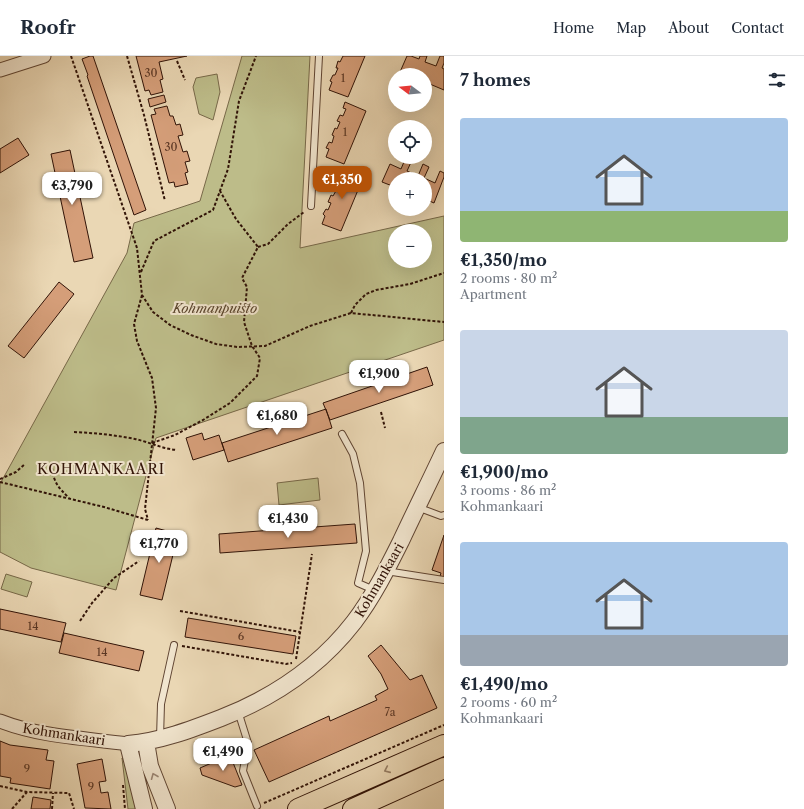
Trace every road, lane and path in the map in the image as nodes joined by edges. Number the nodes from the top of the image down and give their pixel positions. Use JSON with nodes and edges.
{"nodes":[{"id":1,"x":44,"y":56,"type":"edge"},
{"id":2,"x":71,"y":56,"type":"edge"},
{"id":3,"x":127,"y":56,"type":"edge"},
{"id":4,"x":256,"y":56,"type":"edge"},
{"id":5,"x":319,"y":56,"type":"edge"},
{"id":6,"x":177,"y":61,"type":"dead end"},
{"id":7,"x":0,"y":70,"type":"edge"},
{"id":8,"x":185,"y":80,"type":"dead end"},
{"id":9,"x":220,"y":191,"type":"junction"},
{"id":10,"x":165,"y":201,"type":"dead end"},
{"id":11,"x":311,"y":206,"type":"joint"},
{"id":12,"x":258,"y":247,"type":"junction"},
{"id":13,"x":140,"y":273,"type":"junction"},
{"id":14,"x":444,"y":273,"type":"edge"},
{"id":15,"x":142,"y":295,"type":"junction"},
{"id":16,"x":351,"y":313,"type":"junction"},
{"id":17,"x":444,"y":322,"type":"edge"},
{"id":18,"x":252,"y":346,"type":"junction"},
{"id":19,"x":381,"y":412,"type":"dead end"},
{"id":20,"x":385,"y":428,"type":"dead end"},
{"id":21,"x":74,"y":432,"type":"dead end"},
{"id":22,"x":342,"y":434,"type":"dead end"},
{"id":23,"x":152,"y":443,"type":"junction"},
{"id":24,"x":177,"y":450,"type":"dead end"},
{"id":25,"x":444,"y":451,"type":"edge"},
{"id":26,"x":25,"y":464,"type":"dead end"},
{"id":27,"x":52,"y":468,"type":"dead end"},
{"id":28,"x":0,"y":481,"type":"edge"},
{"id":29,"x":70,"y":498,"type":"junction"},
{"id":30,"x":417,"y":507,"type":"junction"},
{"id":31,"x":444,"y":515,"type":"edge"},
{"id":32,"x":312,"y":554,"type":"dead end"},
{"id":33,"x":139,"y":561,"type":"dead end"},
{"id":34,"x":386,"y":571,"type":"junction"},
{"id":35,"x":444,"y":580,"type":"edge"},
{"id":36,"x":375,"y":591,"type":"junction"},
{"id":37,"x":180,"y":611,"type":"dead end"},
{"id":38,"x":80,"y":621,"type":"dead end"},
{"id":39,"x":300,"y":632,"type":"junction"},
{"id":40,"x":174,"y":645,"type":"joint"},
{"id":41,"x":238,"y":711,"type":"junction"},
{"id":42,"x":0,"y":721,"type":"edge"},
{"id":43,"x":444,"y":725,"type":"edge"},
{"id":44,"x":153,"y":741,"type":"junction"},
{"id":45,"x":128,"y":744,"type":"junction"},
{"id":46,"x":444,"y":745,"type":"edge"},
{"id":47,"x":444,"y":768,"type":"edge"},
{"id":48,"x":122,"y":781,"type":"dead end"},
{"id":49,"x":0,"y":786,"type":"edge"},
{"id":50,"x":27,"y":792,"type":"junction"},
{"id":51,"x":53,"y":793,"type":"junction"},
{"id":52,"x":257,"y":806,"type":"joint"},
{"id":53,"x":12,"y":809,"type":"edge"},
{"id":54,"x":52,"y":809,"type":"edge"},
{"id":55,"x":74,"y":809,"type":"edge"},
{"id":56,"x":124,"y":809,"type":"edge"},
{"id":57,"x":144,"y":809,"type":"edge"},
{"id":58,"x":167,"y":809,"type":"edge"},
{"id":59,"x":298,"y":809,"type":"edge"},
{"id":60,"x":353,"y":809,"type":"edge"}],
"edges":[{"from":1,"to":7,"type":"street"},
{"from":2,"to":13,"type":"path"},
{"from":3,"to":10,"type":"path"},
{"from":4,"to":9,"type":"path"},
{"from":5,"to":11,"type":"lane"},
{"from":6,"to":8,"type":"path"},
{"from":9,"to":12,"type":"path"},
{"from":9,"to":13,"type":"path"},
{"from":11,"to":12,"type":"path"},
{"from":12,"to":18,"type":"path"},
{"from":13,"to":15,"type":"path"},
{"from":14,"to":16,"type":"path"},
{"from":15,"to":18,"type":"path"},
{"from":15,"to":23,"type":"path"},
{"from":16,"to":17,"type":"path"},
{"from":16,"to":18,"type":"path"},
{"from":18,"to":23,"type":"path"},
{"from":19,"to":20,"type":"path"},
{"from":21,"to":23,"type":"path"},
{"from":22,"to":36,"type":"lane"},
{"from":23,"to":24,"type":"path"},
{"from":23,"to":29,"type":"path"},
{"from":25,"to":30,"type":"street","name":"Kohmankaari"},
{"from":26,"to":28,"type":"path"},
{"from":27,"to":29,"type":"path"},
{"from":28,"to":29,"type":"path"},
{"from":30,"to":31,"type":"lane"},
{"from":30,"to":34,"type":"street","name":"Kohmankaari"},
{"from":32,"to":39,"type":"path"},
{"from":33,"to":38,"type":"path"},
{"from":34,"to":35,"type":"lane"},
{"from":34,"to":36,"type":"street","name":"Kohmankaari"},
{"from":36,"to":41,"type":"street","name":"Kohmankaari"},
{"from":37,"to":39,"type":"path"},
{"from":39,"to":40,"type":"path"},
{"from":40,"to":44,"type":"lane"},
{"from":41,"to":44,"type":"street","name":"Kohmankaari"},
{"from":41,"to":52,"type":"lane"},
{"from":42,"to":45,"type":"street","name":"Kohmankaari"},
{"from":43,"to":52,"type":"path"},
{"from":44,"to":45,"type":"street","name":"Kohmankaari"},
{"from":58,"to":44,"type":"street","one_way":true},
{"from":45,"to":57,"type":"street"},
{"from":46,"to":59,"type":"main road","one_way":true},
{"from":47,"to":60,"type":"main road"},
{"from":48,"to":56,"type":"path"},
{"from":49,"to":50,"type":"path"},
{"from":50,"to":51,"type":"path"},
{"from":50,"to":53,"type":"path"},
{"from":51,"to":54,"type":"path"},
{"from":51,"to":55,"type":"path"}]}
